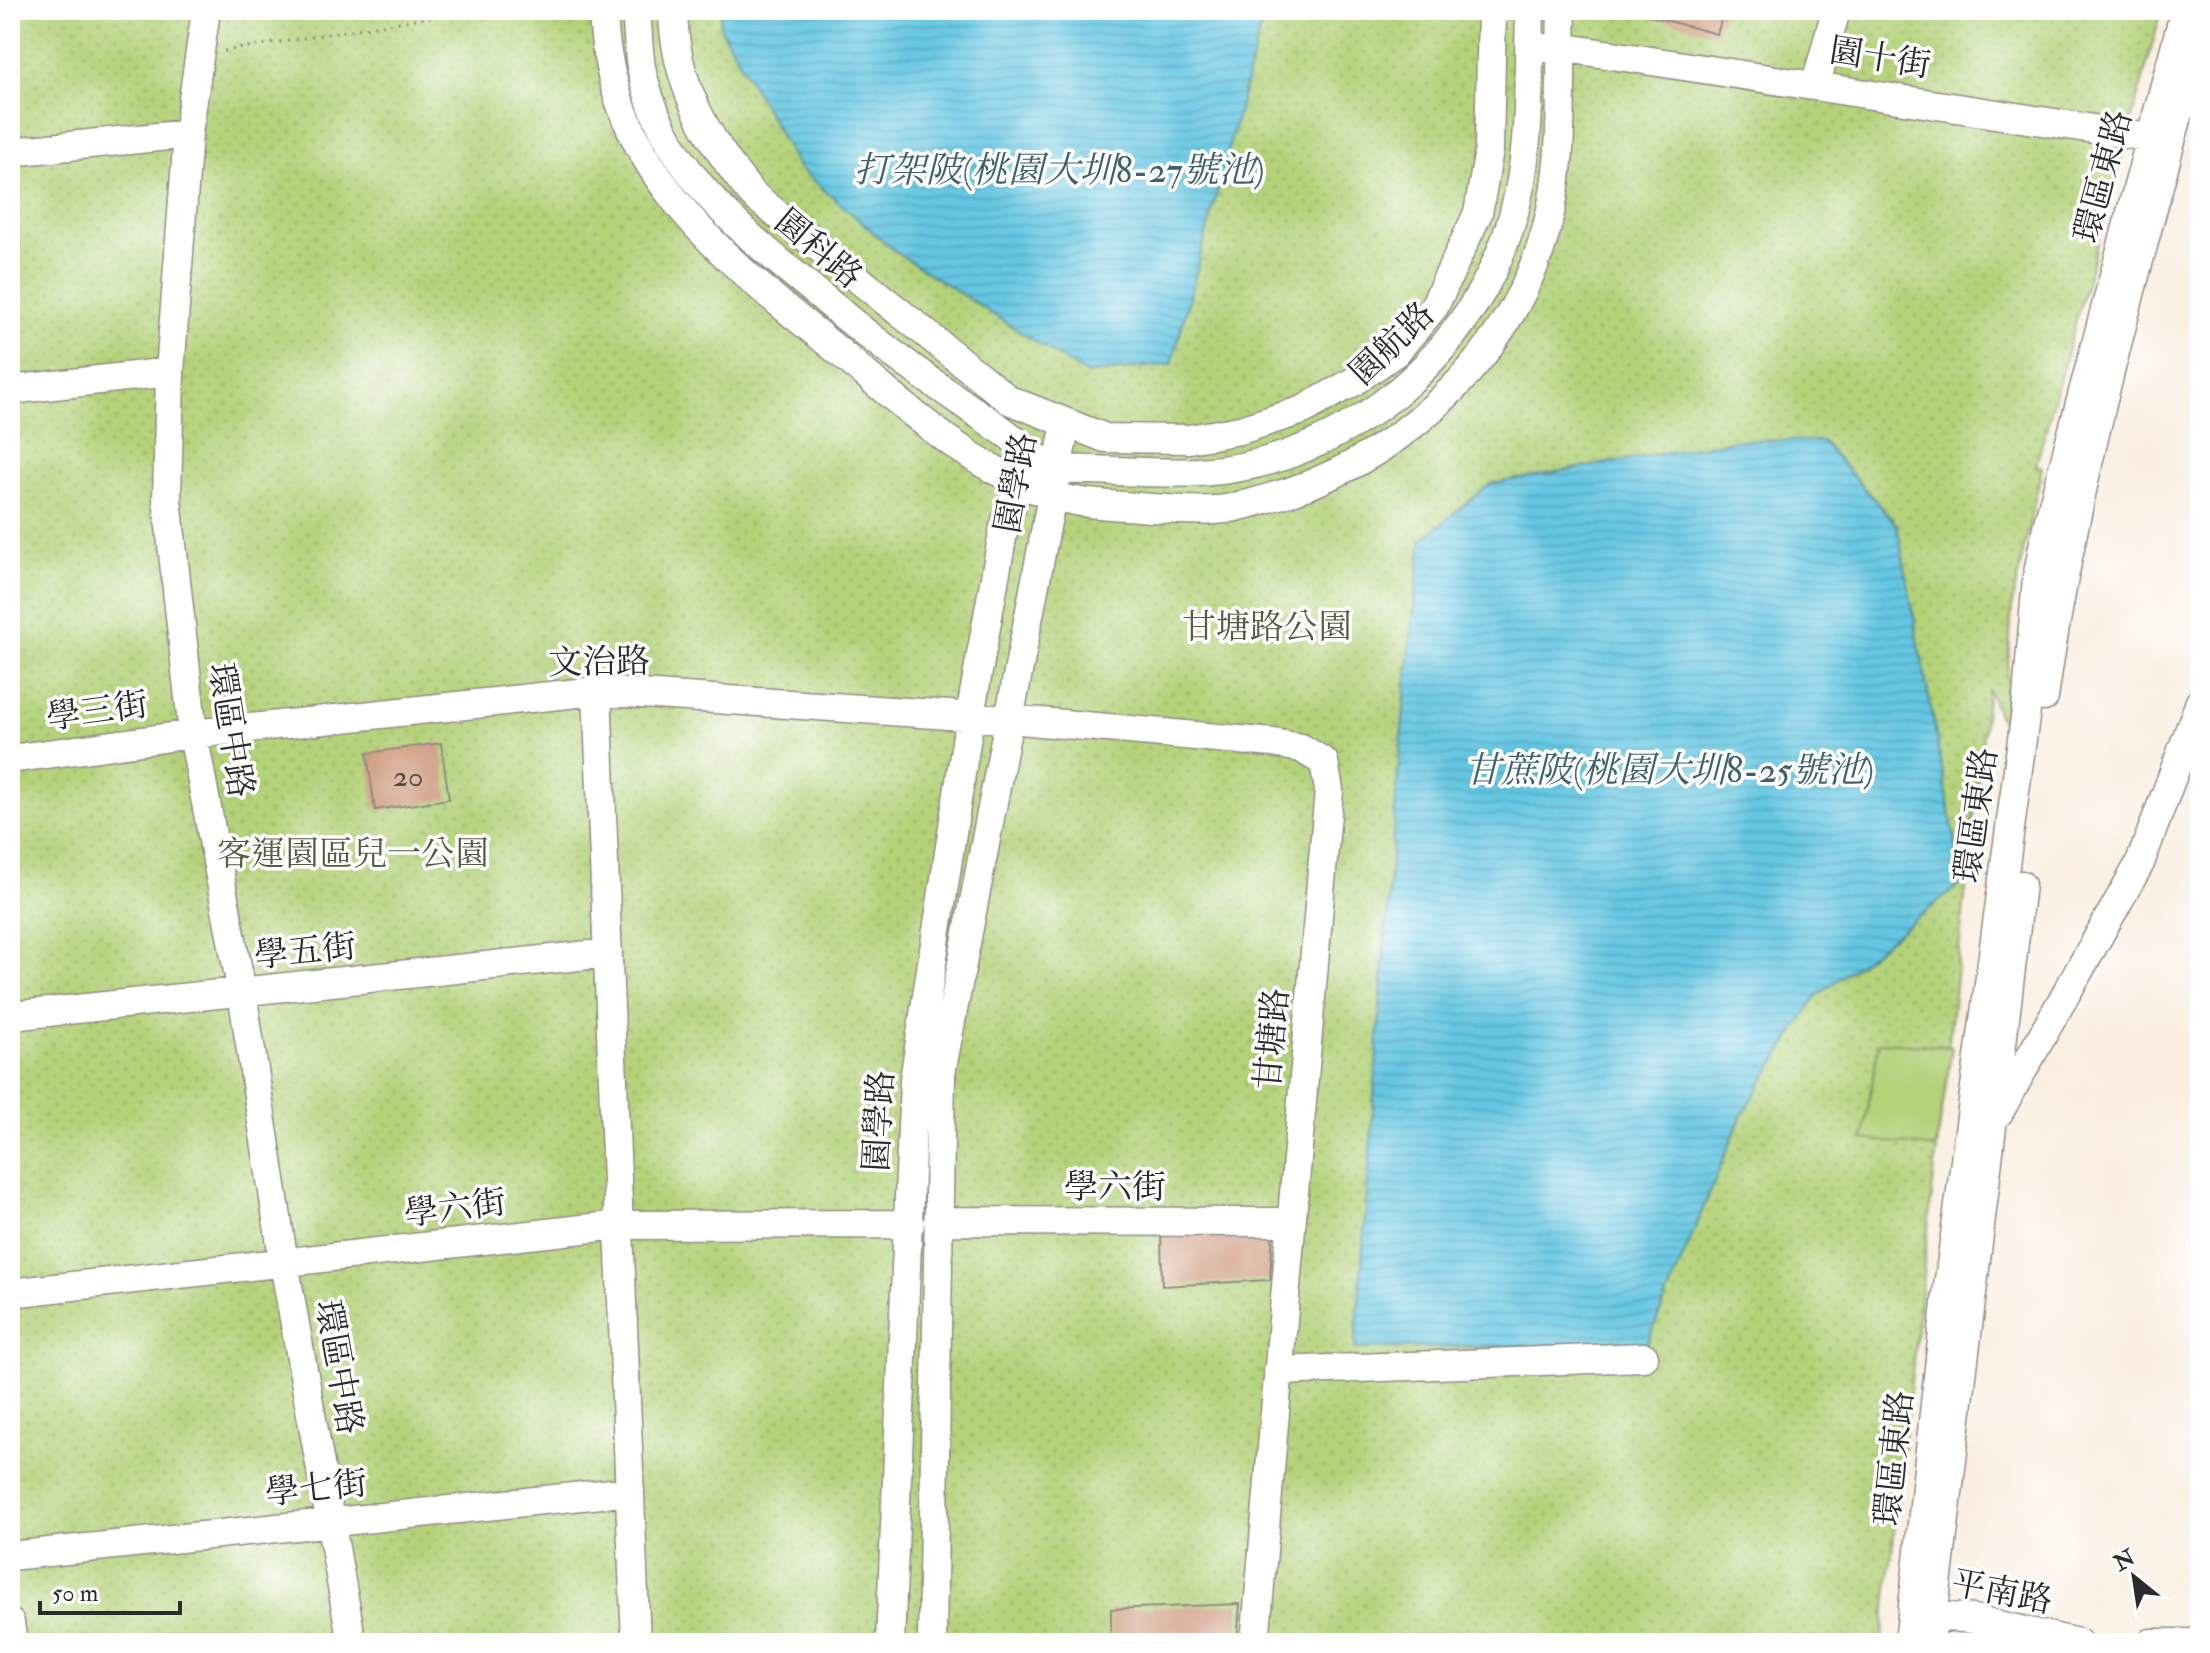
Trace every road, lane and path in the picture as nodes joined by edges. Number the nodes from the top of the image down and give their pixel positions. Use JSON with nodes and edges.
{"nodes":[{"id":1,"x":206,"y":10,"type":"edge"},
{"id":2,"x":473,"y":10,"type":"edge"},
{"id":3,"x":603,"y":10,"type":"edge"},
{"id":4,"x":636,"y":10,"type":"edge"},
{"id":5,"x":673,"y":10,"type":"edge"},
{"id":6,"x":1492,"y":10,"type":"edge"},
{"id":7,"x":1530,"y":10,"type":"edge"},
{"id":8,"x":1562,"y":10,"type":"edge"},
{"id":9,"x":1836,"y":10,"type":"edge"},
{"id":10,"x":2185,"y":10,"type":"edge"},
{"id":11,"x":2200,"y":33,"type":"edge"},
{"id":12,"x":1560,"y":47,"type":"junction"},
{"id":13,"x":1529,"y":48,"type":"junction"},
{"id":14,"x":200,"y":55,"type":"junction"},
{"id":15,"x":1816,"y":84,"type":"junction"},
{"id":16,"x":188,"y":134,"type":"junction"},
{"id":17,"x":2160,"y":138,"type":"junction"},
{"id":18,"x":10,"y":152,"type":"edge"},
{"id":19,"x":170,"y":372,"type":"junction"},
{"id":20,"x":10,"y":390,"type":"edge"},
{"id":21,"x":1066,"y":423,"type":"junction"},
{"id":22,"x":1031,"y":450,"type":"junction"},
{"id":23,"x":1020,"y":481,"type":"junction"},
{"id":24,"x":1053,"y":481,"type":"junction"},
{"id":25,"x":597,"y":691,"type":"junction"},
{"id":26,"x":2200,"y":702,"type":"edge"},
{"id":27,"x":970,"y":716,"type":"junction"},
{"id":28,"x":1008,"y":719,"type":"junction"},
{"id":29,"x":193,"y":734,"type":"junction"},
{"id":30,"x":10,"y":759,"type":"edge"},
{"id":31,"x":608,"y":953,"type":"junction"},
{"id":32,"x":242,"y":993,"type":"junction"},
{"id":33,"x":10,"y":1016,"type":"edge"},
{"id":34,"x":1993,"y":1123,"type":"junction"},
{"id":35,"x":938,"y":1221,"type":"junction"},
{"id":36,"x":1291,"y":1222,"type":"junction"},
{"id":37,"x":910,"y":1224,"type":"junction"},
{"id":38,"x":619,"y":1225,"type":"junction"},
{"id":39,"x":284,"y":1263,"type":"junction"},
{"id":40,"x":10,"y":1293,"type":"edge"},
{"id":41,"x":1644,"y":1357,"type":"dead end"},
{"id":42,"x":1278,"y":1371,"type":"junction"},
{"id":43,"x":630,"y":1491,"type":"junction"},
{"id":44,"x":332,"y":1522,"type":"junction"},
{"id":45,"x":10,"y":1556,"type":"edge"},
{"id":46,"x":1923,"y":1614,"type":"junction"},
{"id":47,"x":10,"y":1623,"type":"edge"},
{"id":48,"x":13,"y":1643,"type":"edge"},
{"id":49,"x":352,"y":1643,"type":"edge"},
{"id":50,"x":636,"y":1643,"type":"edge"},
{"id":51,"x":890,"y":1643,"type":"edge"},
{"id":52,"x":932,"y":1643,"type":"edge"},
{"id":53,"x":1255,"y":1643,"type":"edge"},
{"id":54,"x":1909,"y":1643,"type":"edge"},
{"id":55,"x":1930,"y":1643,"type":"edge"},
{"id":56,"x":2078,"y":1643,"type":"edge"},
{"id":57,"x":2151,"y":1643,"type":"edge"},
{"id":58,"x":2192,"y":1643,"type":"edge"}],
"edges":[{"from":1,"to":14,"type":"street","name":"環區中路"},
{"from":2,"to":14,"type":"path"},
{"from":3,"to":23,"type":"street"},
{"from":4,"to":22,"type":"street","name":"園科路"},
{"from":5,"to":21,"type":"street"},
{"from":6,"to":21,"type":"street"},
{"from":7,"to":13,"type":"street","name":"園航路"},
{"from":8,"to":12,"type":"street"},
{"from":9,"to":15,"type":"street"},
{"from":10,"to":17,"type":"street","name":"環區東路"},
{"from":11,"to":17,"type":"street","name":"環區東路"},
{"from":12,"to":13,"type":"street","name":"園十街"},
{"from":12,"to":15,"type":"street","name":"園十街"},
{"from":12,"to":24,"type":"street"},
{"from":13,"to":24,"type":"street","name":"園航路"},
{"from":14,"to":16,"type":"street","name":"環區中路"},
{"from":15,"to":17,"type":"street","name":"園十街"},
{"from":16,"to":18,"type":"street"},
{"from":16,"to":19,"type":"street","name":"環區中路"},
{"from":17,"to":34,"type":"street","name":"環區東路"},
{"from":17,"to":46,"type":"street","name":"環區東路"},
{"from":19,"to":20,"type":"street"},
{"from":19,"to":29,"type":"street","name":"環區中路"},
{"from":21,"to":22,"type":"street","name":"園學路"},
{"from":21,"to":24,"type":"street","name":"園學路"},
{"from":22,"to":23,"type":"street","name":"園學路"},
{"from":22,"to":24,"type":"street","name":"園科路"},
{"from":23,"to":24,"type":"street"},
{"from":23,"to":27,"type":"street","name":"園學路"},
{"from":24,"to":28,"type":"street","name":"園學路"},
{"from":25,"to":27,"type":"street","name":"文治路"},
{"from":25,"to":29,"type":"street","name":"文治路"},
{"from":25,"to":31,"type":"street"},
{"from":26,"to":34,"type":"street"},
{"from":27,"to":28,"type":"street","name":"文治路"},
{"from":27,"to":37,"type":"street","name":"園學路"},
{"from":28,"to":35,"type":"street","name":"園學路"},
{"from":28,"to":36,"type":"street","name":"甘塘路"},
{"from":29,"to":30,"type":"street","name":"學三街"},
{"from":29,"to":32,"type":"street","name":"環區中路"},
{"from":31,"to":32,"type":"street","name":"學五街"},
{"from":31,"to":38,"type":"street"},
{"from":32,"to":33,"type":"street","name":"學五街"},
{"from":32,"to":39,"type":"street","name":"環區中路"},
{"from":34,"to":46,"type":"street","name":"環區東路"},
{"from":35,"to":36,"type":"street","name":"學六街"},
{"from":35,"to":52,"type":"street","name":"園學路"},
{"from":36,"to":42,"type":"street","name":"甘塘路"},
{"from":37,"to":38,"type":"street","name":"學六街"},
{"from":37,"to":51,"type":"street","name":"園學路"},
{"from":38,"to":39,"type":"street","name":"學六街"},
{"from":38,"to":43,"type":"street"},
{"from":39,"to":40,"type":"street","name":"學六街"},
{"from":39,"to":44,"type":"street","name":"環區中路"},
{"from":41,"to":42,"type":"street"},
{"from":42,"to":53,"type":"street","name":"甘塘路"},
{"from":43,"to":44,"type":"street","name":"學七街"},
{"from":43,"to":50,"type":"street"},
{"from":44,"to":45,"type":"street","name":"學七街"},
{"from":44,"to":49,"type":"street","name":"環區中路"},
{"from":46,"to":54,"type":"street","name":"環區東路"},
{"from":46,"to":55,"type":"street","name":"環區東路"},
{"from":46,"to":56,"type":"street","name":"平南路"},
{"from":47,"to":48,"type":"street"},
{"from":57,"to":58,"type":"street"}]}
